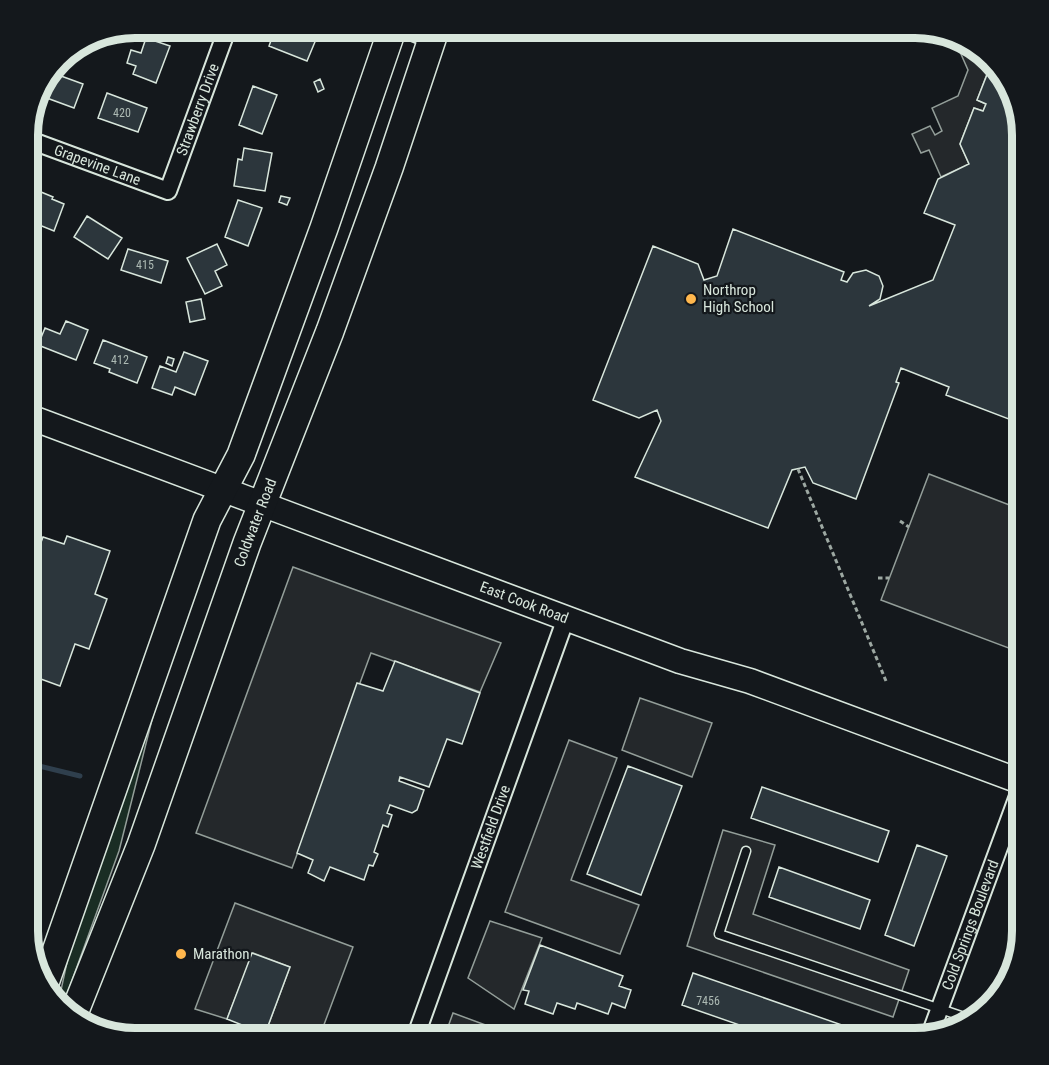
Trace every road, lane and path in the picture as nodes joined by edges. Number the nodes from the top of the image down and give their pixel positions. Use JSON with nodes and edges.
{"nodes":[{"id":1,"x":224,"y":38,"type":"edge"},
{"id":2,"x":389,"y":38,"type":"edge"},
{"id":3,"x":432,"y":38,"type":"edge"},
{"id":4,"x":38,"y":143,"type":"edge"},
{"id":5,"x":168,"y":191,"type":"joint"},
{"id":6,"x":38,"y":420,"type":"edge"},
{"id":7,"x":798,"y":469,"type":"dead end"},
{"id":8,"x":223,"y":488,"type":"junction"},
{"id":9,"x":262,"y":504,"type":"junction"},
{"id":10,"x":900,"y":521,"type":"dead end"},
{"id":11,"x":909,"y":527,"type":"dead end"},
{"id":12,"x":878,"y":578,"type":"dead end"},
{"id":13,"x":889,"y":578,"type":"dead end"},
{"id":14,"x":566,"y":618,"type":"junction"},
{"id":15,"x":886,"y":681,"type":"dead end"},
{"id":16,"x":1012,"y":779,"type":"edge"},
{"id":17,"x":1012,"y":810,"type":"edge"},
{"id":18,"x":746,"y":851,"type":"dead end"},
{"id":19,"x":48,"y":974,"type":"edge"},
{"id":20,"x":76,"y":1007,"type":"edge"},
{"id":21,"x":939,"y":1009,"type":"junction"},
{"id":22,"x":960,"y":1016,"type":"edge"},
{"id":23,"x":933,"y":1026,"type":"edge"},
{"id":24,"x":419,"y":1028,"type":"edge"}],
"edges":[{"from":1,"to":5,"type":"street","name":"Strawberry Drive"},
{"from":2,"to":8,"type":"main road"},
{"from":3,"to":9,"type":"main road","name":"Coldwater Road"},
{"from":4,"to":5,"type":"street","name":"Grapevine Lane"},
{"from":6,"to":8,"type":"main road","name":"East Cook Road"},
{"from":7,"to":15,"type":"path"},
{"from":8,"to":9,"type":"main road","name":"East Cook Road"},
{"from":8,"to":19,"type":"main road"},
{"from":9,"to":14,"type":"main road","name":"East Cook Road"},
{"from":9,"to":20,"type":"main road","name":"Coldwater Road"},
{"from":10,"to":11,"type":"path"},
{"from":12,"to":13,"type":"path"},
{"from":14,"to":16,"type":"main road","name":"East Cook Road"},
{"from":14,"to":24,"type":"street","name":"Westfield Drive"},
{"from":17,"to":21,"type":"street","name":"Cold Springs Boulevard"},
{"from":18,"to":21,"type":"lane"},
{"from":21,"to":22,"type":"lane"},
{"from":21,"to":23,"type":"street","name":"Cold Springs Boulevard"}]}
